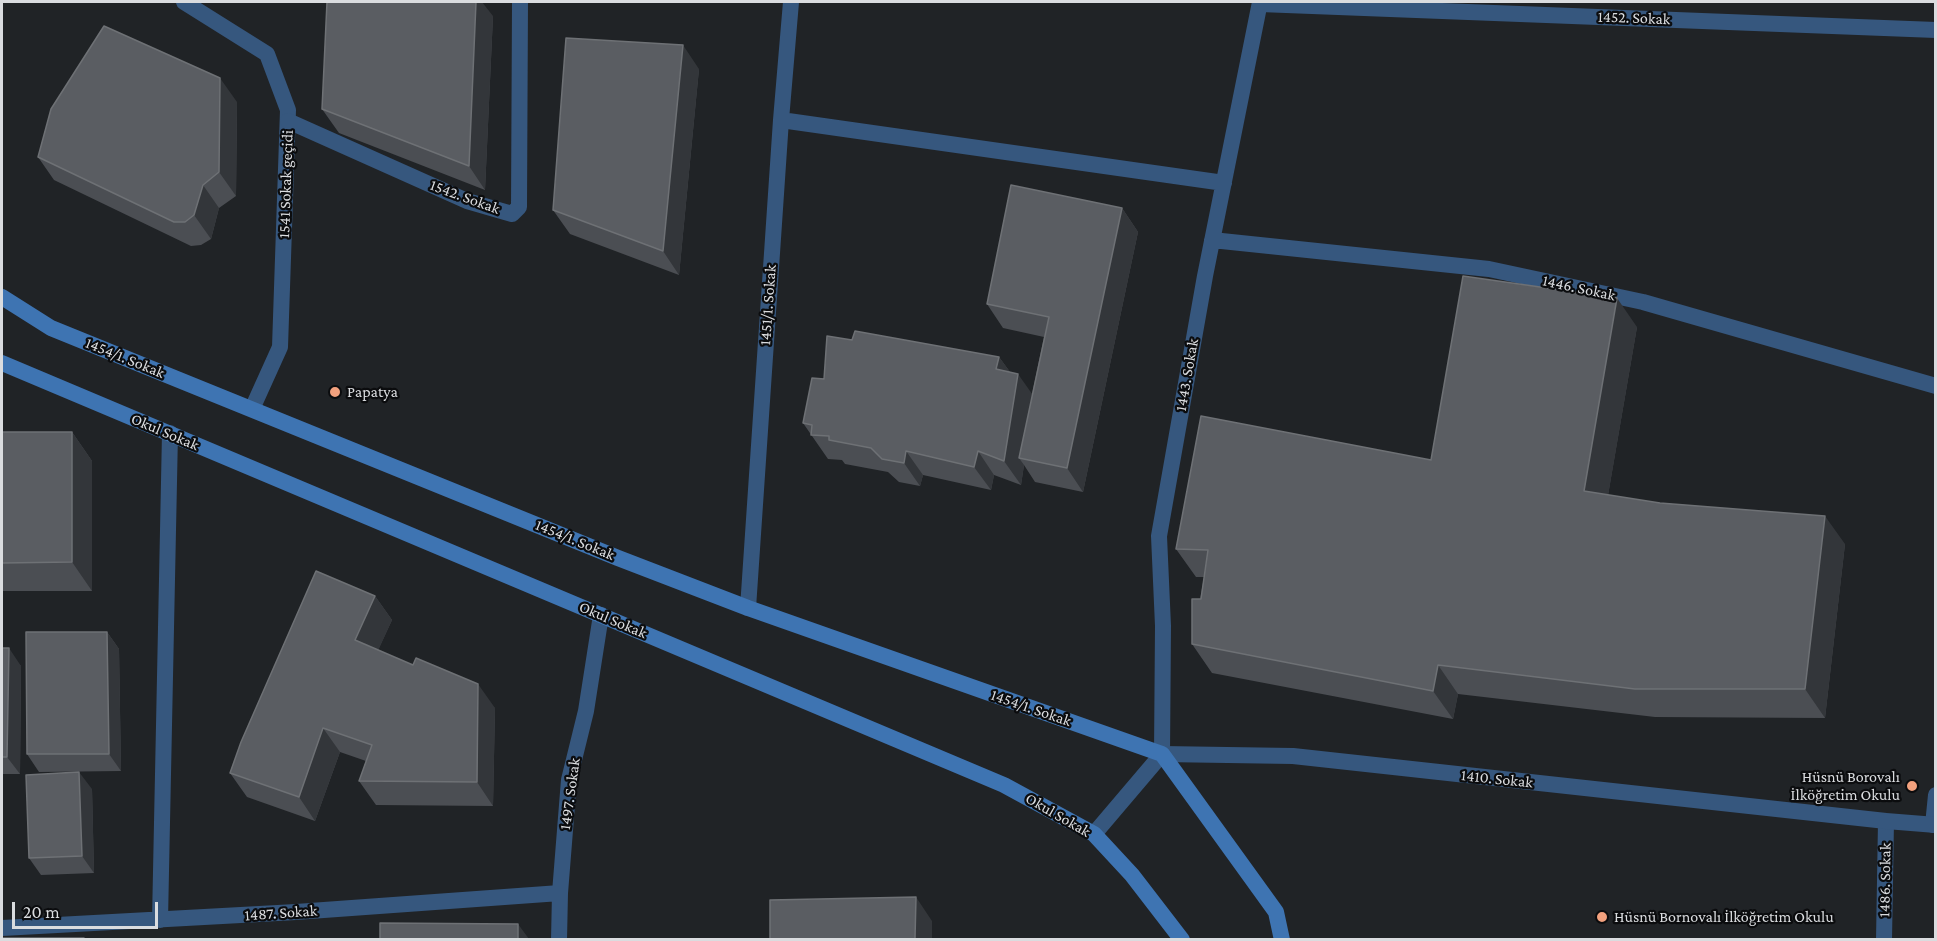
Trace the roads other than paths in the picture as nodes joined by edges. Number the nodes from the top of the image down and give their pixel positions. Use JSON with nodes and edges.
{"nodes":[{"id":1,"x":184,"y":2,"type":"edge"},
{"id":2,"x":520,"y":2,"type":"edge"},
{"id":3,"x":791,"y":2,"type":"edge"},
{"id":4,"x":1260,"y":3,"type":"edge"},
{"id":5,"x":1935,"y":30,"type":"edge"},
{"id":6,"x":781,"y":120,"type":"junction"},
{"id":7,"x":288,"y":121,"type":"junction"},
{"id":8,"x":1224,"y":183,"type":"junction"},
{"id":9,"x":1212,"y":240,"type":"junction"},
{"id":10,"x":2,"y":297,"type":"edge"},
{"id":11,"x":2,"y":363,"type":"edge"},
{"id":12,"x":1935,"y":386,"type":"edge"},
{"id":13,"x":252,"y":409,"type":"junction"},
{"id":14,"x":170,"y":433,"type":"junction"},
{"id":15,"x":748,"y":608,"type":"junction"},
{"id":16,"x":601,"y":615,"type":"junction"},
{"id":17,"x":1162,"y":754,"type":"junction"},
{"id":18,"x":1935,"y":795,"type":"edge"},
{"id":19,"x":1886,"y":822,"type":"junction"},
{"id":20,"x":1934,"y":825,"type":"edge"},
{"id":21,"x":1094,"y":834,"type":"junction"},
{"id":22,"x":560,"y":893,"type":"junction"},
{"id":23,"x":160,"y":920,"type":"junction"},
{"id":24,"x":2,"y":928,"type":"edge"},
{"id":25,"x":559,"y":939,"type":"edge"},
{"id":26,"x":1182,"y":939,"type":"edge"},
{"id":27,"x":1282,"y":939,"type":"edge"},
{"id":28,"x":1884,"y":939,"type":"edge"}],
"edges":[{"from":1,"to":7,"type":"street","name":"1541 Sokak geçidi"},
{"from":2,"to":7,"type":"street","name":"1542. Sokak"},
{"from":3,"to":6,"type":"street","name":"1451/1. Sokak"},
{"from":4,"to":5,"type":"street","name":"1452. Sokak"},
{"from":4,"to":8,"type":"street","name":"1443. Sokak"},
{"from":6,"to":8,"type":"street"},
{"from":6,"to":15,"type":"street","name":"1451/1. Sokak"},
{"from":7,"to":13,"type":"street","name":"1541 Sokak geçidi"},
{"from":8,"to":9,"type":"street","name":"1443. Sokak"},
{"from":9,"to":12,"type":"street","name":"1446. Sokak"},
{"from":9,"to":17,"type":"street","name":"1443. Sokak"},
{"from":10,"to":13,"type":"main road","name":"1454/1. Sokak"},
{"from":11,"to":14,"type":"main road","name":"Okul Sokak"},
{"from":13,"to":15,"type":"main road","name":"1454/1. Sokak"},
{"from":14,"to":16,"type":"main road","name":"Okul Sokak"},
{"from":14,"to":23,"type":"street"},
{"from":15,"to":17,"type":"main road","name":"1454/1. Sokak"},
{"from":16,"to":21,"type":"main road","name":"Okul Sokak"},
{"from":16,"to":22,"type":"street","name":"1497. Sokak"},
{"from":17,"to":19,"type":"street","name":"1410. Sokak"},
{"from":17,"to":21,"type":"street"},
{"from":17,"to":27,"type":"main road"},
{"from":18,"to":20,"type":"street"},
{"from":19,"to":20,"type":"street","name":"1410. Sokak"},
{"from":19,"to":28,"type":"street","name":"1486. Sokak"},
{"from":21,"to":26,"type":"main road","name":"Okul Sokak"},
{"from":22,"to":23,"type":"street","name":"1487. Sokak"},
{"from":22,"to":25,"type":"street","name":"1497. Sokak"},
{"from":23,"to":24,"type":"street","name":"1487. Sokak"}]}
